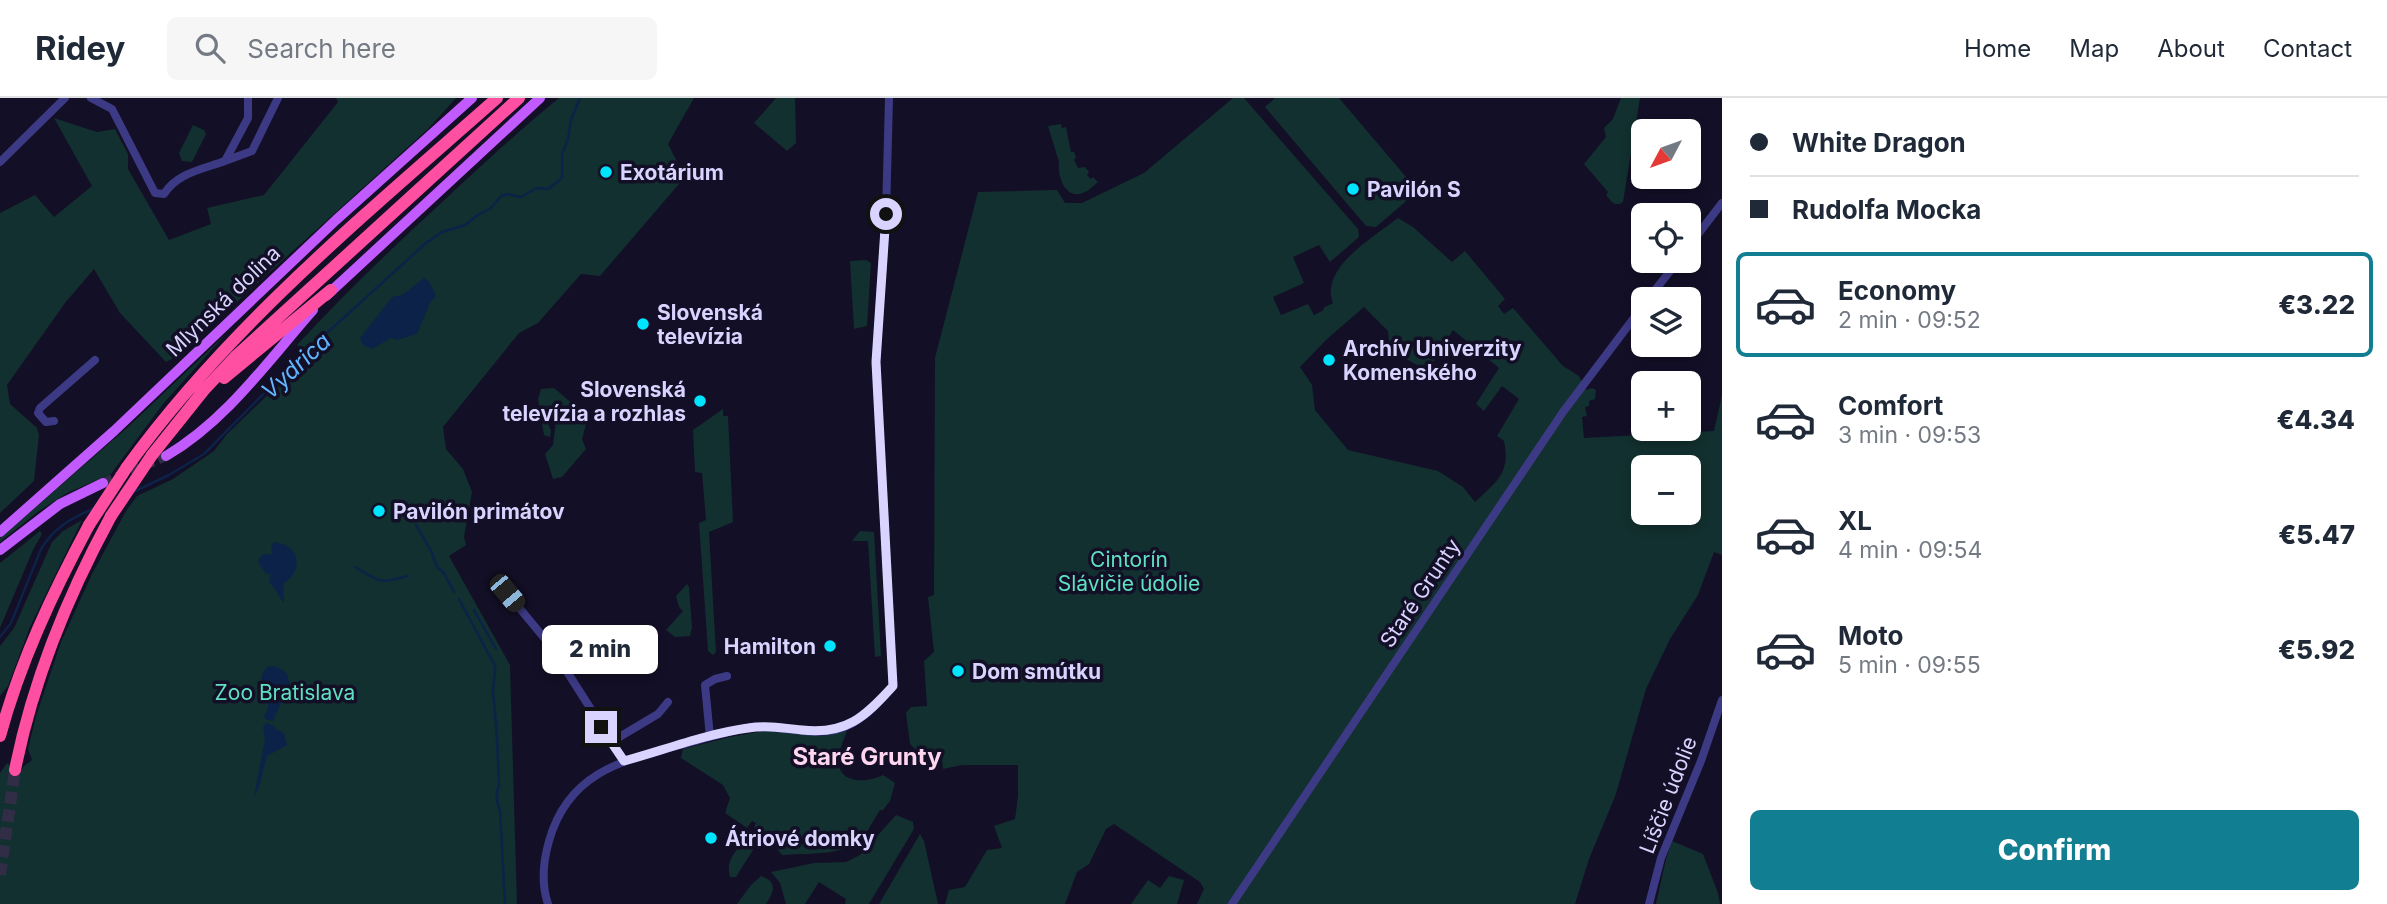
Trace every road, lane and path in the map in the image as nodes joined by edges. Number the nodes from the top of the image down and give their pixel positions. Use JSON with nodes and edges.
{"nodes":[{"id":1,"x":65,"y":98,"type":"edge"},
{"id":2,"x":90,"y":98,"type":"edge"},
{"id":3,"x":248,"y":98,"type":"edge"},
{"id":4,"x":278,"y":98,"type":"edge"},
{"id":5,"x":472,"y":98,"type":"edge"},
{"id":6,"x":497,"y":98,"type":"edge"},
{"id":7,"x":519,"y":98,"type":"edge"},
{"id":8,"x":540,"y":98,"type":"edge"},
{"id":9,"x":889,"y":98,"type":"edge"},
{"id":10,"x":225,"y":161,"type":"junction"},
{"id":11,"x":0,"y":162,"type":"edge"},
{"id":12,"x":1722,"y":203,"type":"edge"},
{"id":13,"x":1701,"y":230,"type":"edge"},
{"id":14,"x":1669,"y":273,"type":"edge"},
{"id":15,"x":1657,"y":287,"type":"edge"},
{"id":16,"x":331,"y":290,"type":"junction"},
{"id":17,"x":1631,"y":322,"type":"edge"},
{"id":18,"x":94,"y":360,"type":"dead end"},
{"id":19,"x":192,"y":405,"type":"junction"},
{"id":20,"x":54,"y":421,"type":"dead end"},
{"id":21,"x":166,"y":456,"type":"tunnel mouth"},
{"id":22,"x":103,"y":483,"type":"tunnel mouth"},
{"id":23,"x":0,"y":532,"type":"edge"},
{"id":24,"x":0,"y":550,"type":"edge"},
{"id":25,"x":507,"y":593,"type":"dead end"},
{"id":26,"x":727,"y":676,"type":"dead end"},
{"id":27,"x":1722,"y":700,"type":"edge"},
{"id":28,"x":668,"y":702,"type":"dead end"},
{"id":29,"x":0,"y":736,"type":"edge"},
{"id":30,"x":710,"y":737,"type":"junction"},
{"id":31,"x":611,"y":743,"type":"junction"},
{"id":32,"x":624,"y":761,"type":"junction"},
{"id":33,"x":15,"y":770,"type":"tunnel mouth"},
{"id":34,"x":548,"y":904,"type":"edge"},
{"id":35,"x":1232,"y":904,"type":"edge"},
{"id":36,"x":1649,"y":904,"type":"edge"}],
"edges":[{"from":1,"to":11,"type":"street"},
{"from":2,"to":10,"type":"street"},
{"from":3,"to":10,"type":"street"},
{"from":4,"to":10,"type":"street"},
{"from":5,"to":23,"type":"main road","name":"Mlynská dolina"},
{"from":6,"to":29,"type":"highway","bridge":true},
{"from":7,"to":19,"type":"highway"},
{"from":8,"to":16,"type":"main road"},
{"from":9,"to":30,"type":"street"},
{"from":12,"to":13,"type":"street"},
{"from":14,"to":15,"type":"street"},
{"from":16,"to":19,"type":"highway"},
{"from":16,"to":21,"type":"main road"},
{"from":17,"to":35,"type":"street","name":"Staré Grunty"},
{"from":18,"to":20,"type":"street"},
{"from":19,"to":33,"type":"highway","bridge":true},
{"from":22,"to":24,"type":"main road"},
{"from":25,"to":31,"type":"street"},
{"from":26,"to":30,"type":"street"},
{"from":27,"to":36,"type":"street","name":"Líščie údolie"},
{"from":28,"to":31,"type":"street"},
{"from":30,"to":32,"type":"street"},
{"from":31,"to":32,"type":"street"},
{"from":32,"to":34,"type":"street"}]}
